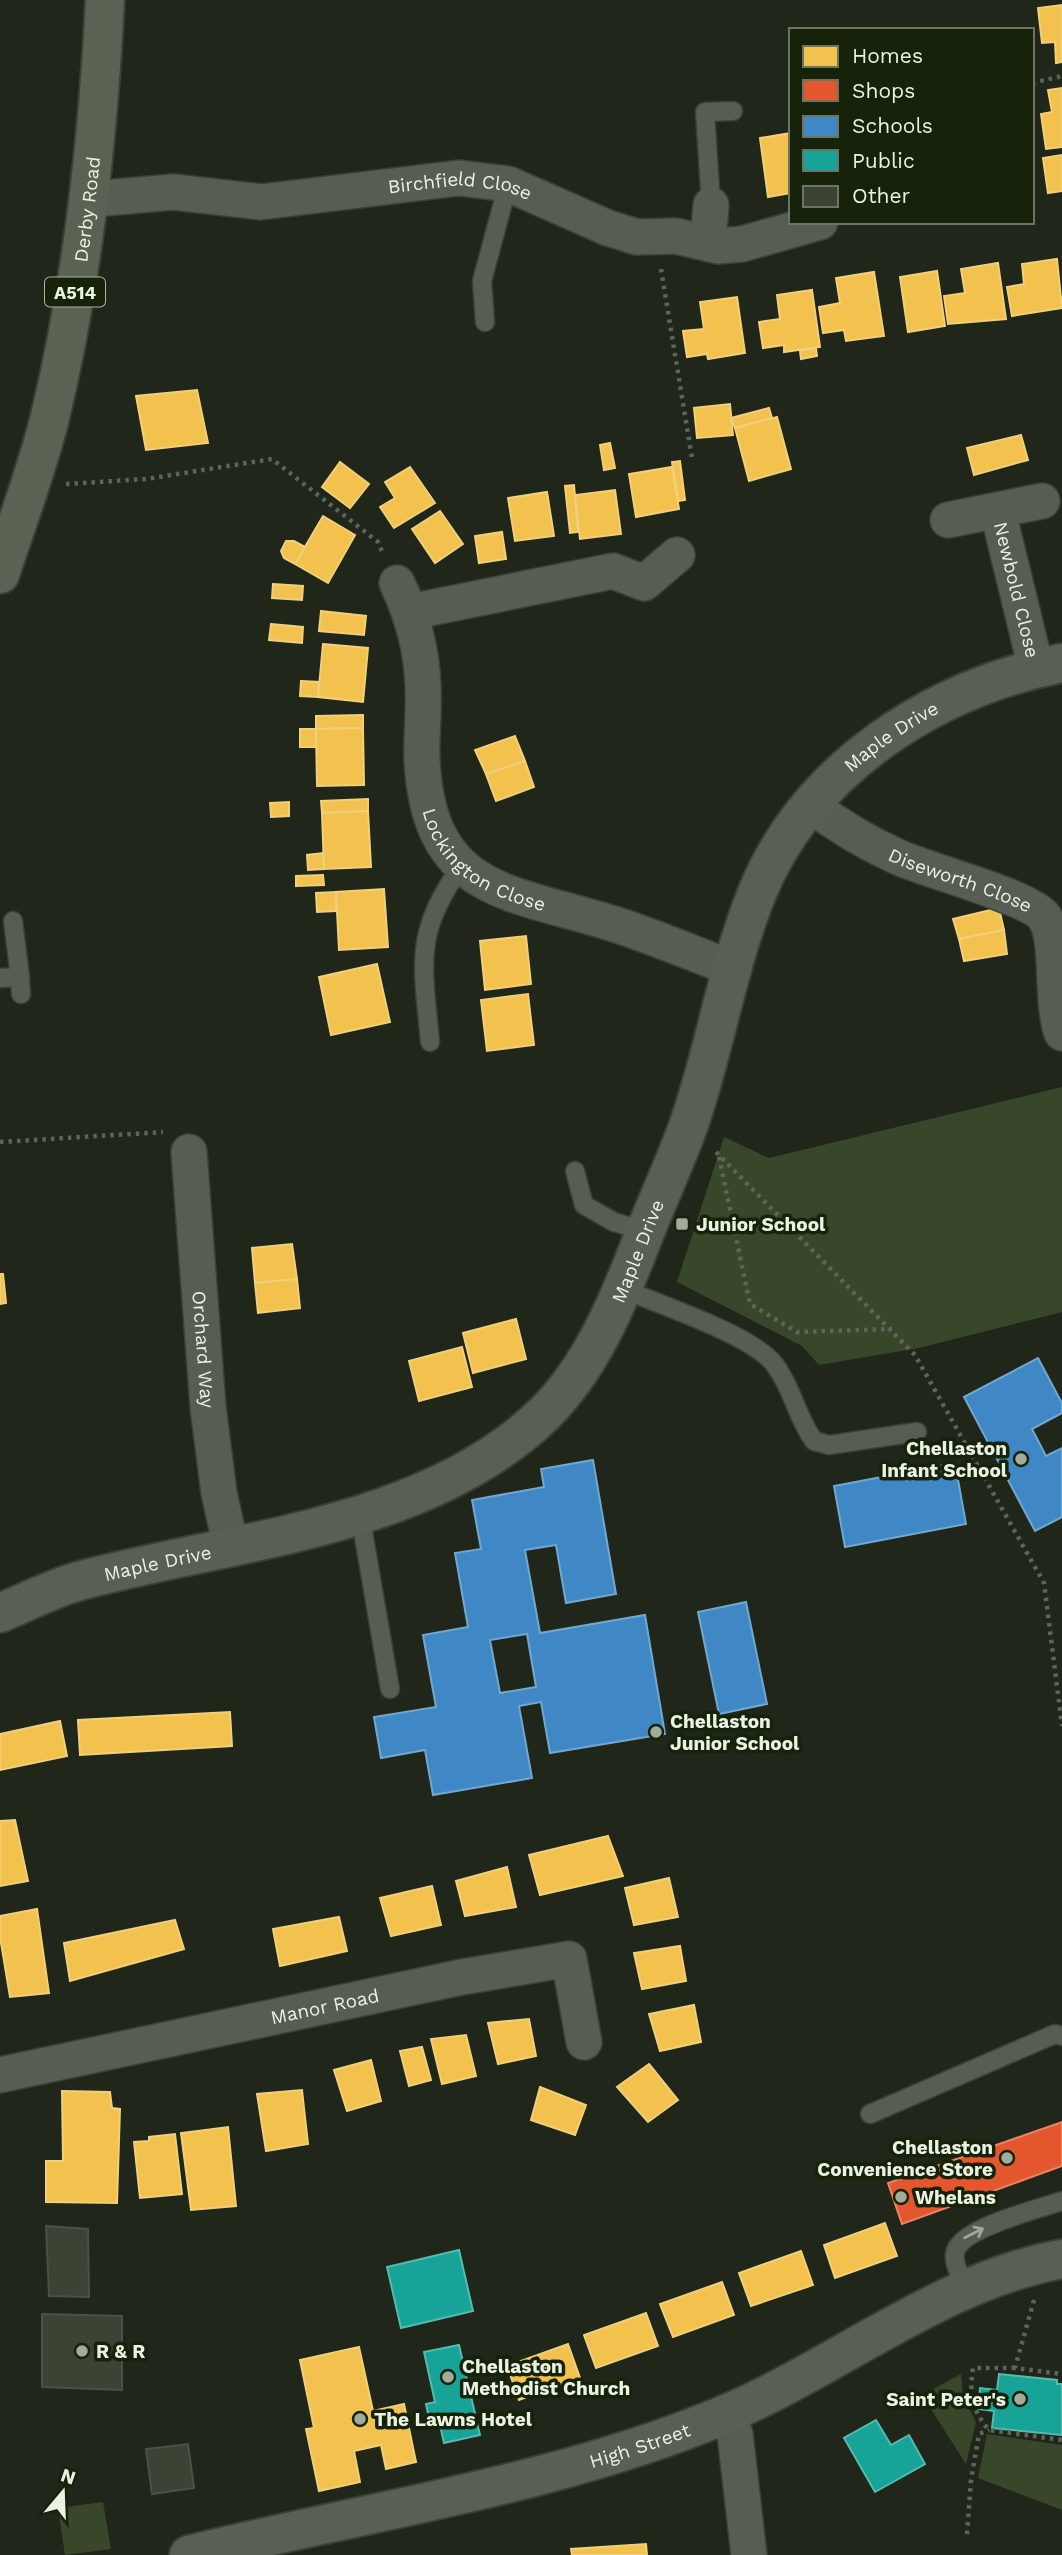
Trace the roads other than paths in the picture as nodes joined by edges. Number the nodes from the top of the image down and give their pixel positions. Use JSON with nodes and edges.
{"nodes":[{"id":1,"x":105,"y":0,"type":"edge"},
{"id":2,"x":733,"y":111,"type":"dead end"},
{"id":3,"x":508,"y":184,"type":"junction"},
{"id":4,"x":89,"y":195,"type":"junction"},
{"id":5,"x":711,"y":205,"type":"joint"},
{"id":6,"x":813,"y":224,"type":"edge"},
{"id":7,"x":708,"y":243,"type":"junction"},
{"id":8,"x":485,"y":322,"type":"dead end"},
{"id":9,"x":1042,"y":501,"type":"dead end"},
{"id":10,"x":998,"y":512,"type":"junction"},
{"id":11,"x":948,"y":520,"type":"dead end"},
{"id":12,"x":677,"y":555,"type":"dead end"},
{"id":13,"x":0,"y":575,"type":"edge"},
{"id":14,"x":1049,"y":666,"type":"edge"},
{"id":15,"x":811,"y":805,"type":"junction"},
{"id":16,"x":461,"y":867,"type":"junction"},
{"id":17,"x":13,"y":921,"type":"dead end"},
{"id":18,"x":734,"y":968,"type":"junction"},
{"id":19,"x":0,"y":978,"type":"edge"},
{"id":20,"x":1062,"y":1033,"type":"edge"},
{"id":21,"x":430,"y":1042,"type":"dead end"},
{"id":22,"x":188,"y":1152,"type":"road end"},
{"id":23,"x":575,"y":1171,"type":"dead end"},
{"id":24,"x":645,"y":1231,"type":"junction"},
{"id":25,"x":623,"y":1289,"type":"junction"},
{"id":26,"x":917,"y":1432,"type":"dead end"},
{"id":27,"x":360,"y":1514,"type":"junction"},
{"id":28,"x":231,"y":1547,"type":"junction"},
{"id":29,"x":0,"y":1613,"type":"edge"},
{"id":30,"x":390,"y":1689,"type":"dead end"},
{"id":31,"x":1062,"y":2036,"type":"edge"},
{"id":32,"x":584,"y":2042,"type":"dead end"},
{"id":33,"x":0,"y":2075,"type":"edge"},
{"id":34,"x":870,"y":2114,"type":"dead end"},
{"id":35,"x":1062,"y":2201,"type":"edge"},
{"id":36,"x":1054,"y":2261,"type":"edge"},
{"id":37,"x":968,"y":2289,"type":"junction"},
{"id":38,"x":727,"y":2414,"type":"junction"},
{"id":39,"x":188,"y":2555,"type":"edge"},
{"id":40,"x":749,"y":2555,"type":"edge"}],
"edges":[{"from":1,"to":4,"type":"main road","name":"Derby Road","number":"A514"},
{"from":2,"to":5,"type":"lane"},
{"from":3,"to":4,"type":"street","name":"Birchfield Close"},
{"from":3,"to":7,"type":"street","name":"Birchfield Close"},
{"from":3,"to":8,"type":"lane"},
{"from":4,"to":13,"type":"main road","name":"Derby Road","number":"A514"},
{"from":5,"to":7,"type":"street"},
{"from":6,"to":7,"type":"street","name":"Birchfield Close"},
{"from":9,"to":10,"type":"street","name":"Newbold Close"},
{"from":10,"to":11,"type":"street","name":"Newbold Close"},
{"from":10,"to":14,"type":"street","name":"Newbold Close"},
{"from":12,"to":16,"type":"street","name":"Lockington Close"},
{"from":14,"to":15,"type":"street","name":"Maple Drive"},
{"from":15,"to":18,"type":"street","name":"Maple Drive"},
{"from":15,"to":20,"type":"street","name":"Diseworth Close"},
{"from":16,"to":18,"type":"street","name":"Lockington Close"},
{"from":16,"to":21,"type":"lane"},
{"from":17,"to":19,"type":"lane"},
{"from":18,"to":24,"type":"street","name":"Maple Drive"},
{"from":22,"to":28,"type":"street","name":"Orchard Way"},
{"from":23,"to":24,"type":"lane"},
{"from":24,"to":25,"type":"street","name":"Maple Drive"},
{"from":25,"to":26,"type":"lane"},
{"from":25,"to":27,"type":"street","name":"Maple Drive"},
{"from":27,"to":28,"type":"street","name":"Maple Drive"},
{"from":27,"to":30,"type":"lane"},
{"from":28,"to":29,"type":"street","name":"Maple Drive"},
{"from":31,"to":34,"type":"lane"},
{"from":32,"to":33,"type":"street","name":"Manor Road"},
{"from":37,"to":35,"type":"lane","one_way":true},
{"from":36,"to":37,"type":"street","name":"High Street"},
{"from":37,"to":38,"type":"street","name":"High Street"},
{"from":38,"to":39,"type":"street","name":"High Street"},
{"from":38,"to":40,"type":"street"}]}
